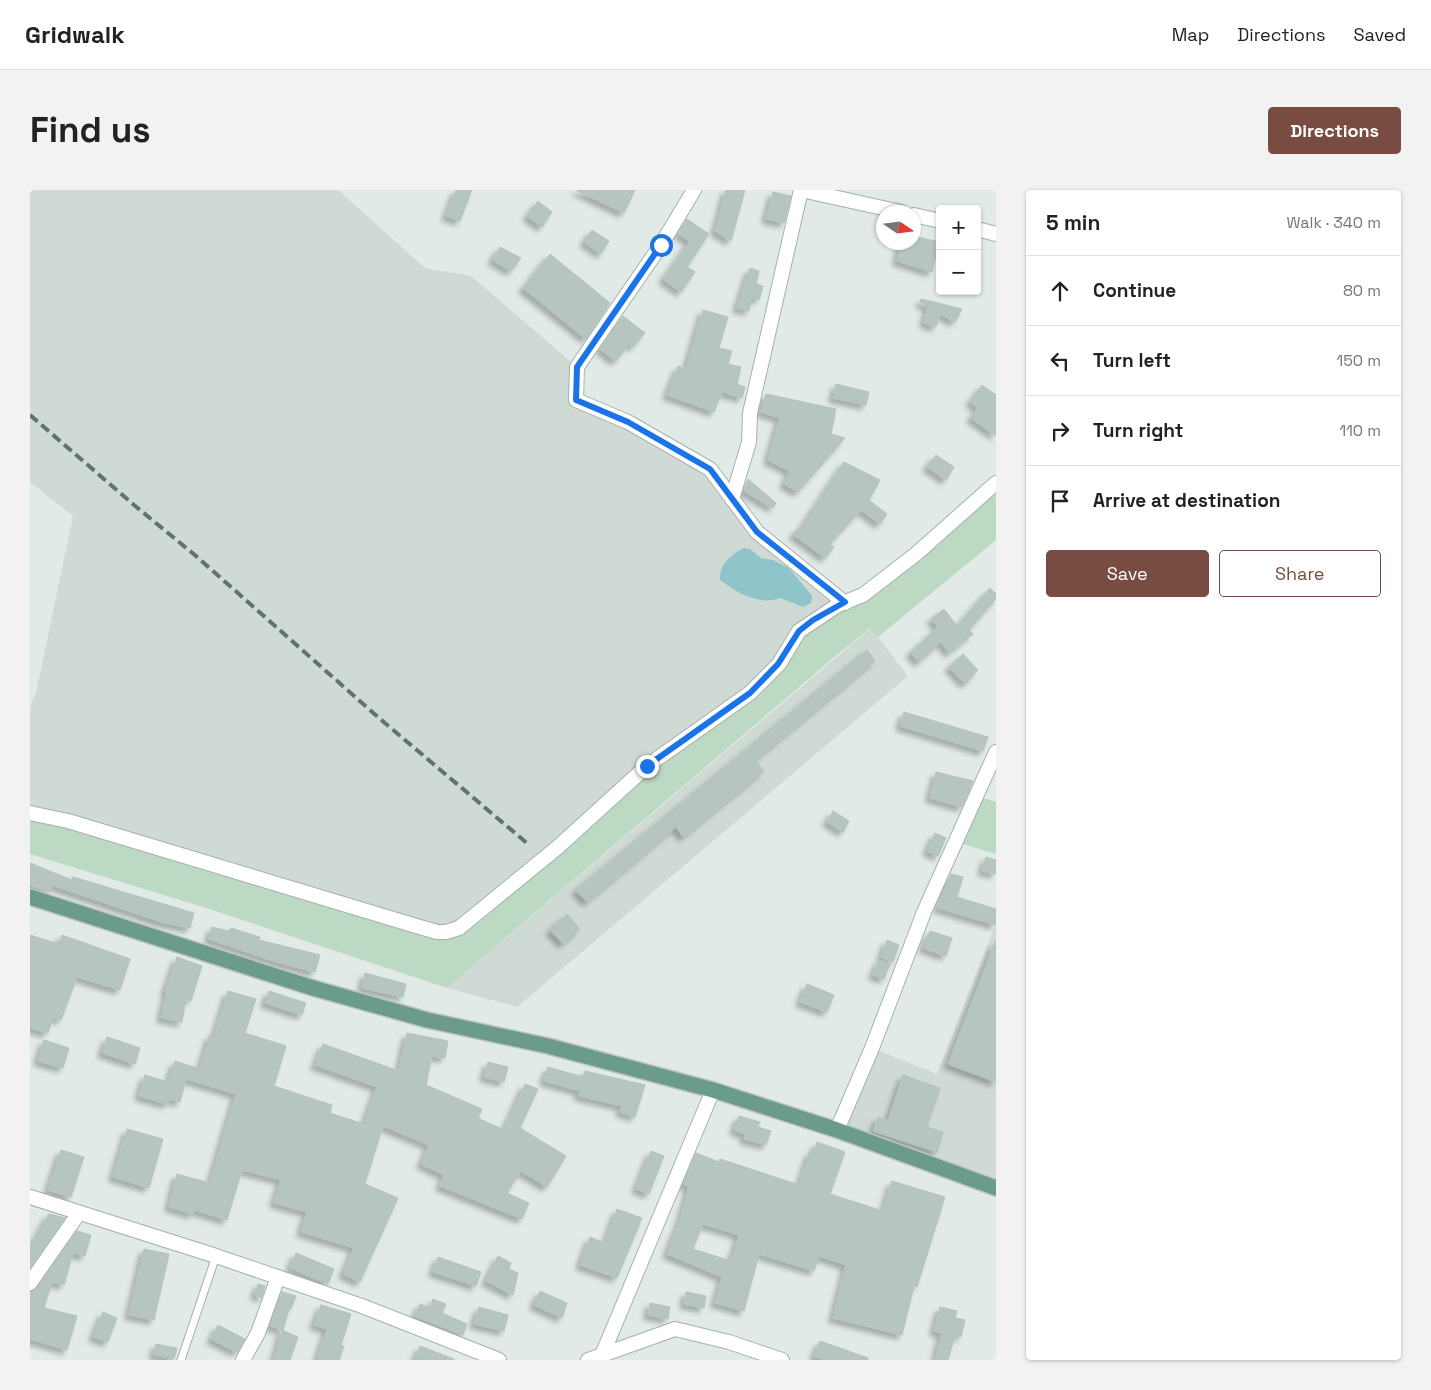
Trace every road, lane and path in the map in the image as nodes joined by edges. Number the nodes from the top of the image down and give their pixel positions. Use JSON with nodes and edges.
{"nodes":[{"id":1,"x":694,"y":190,"type":"edge"},
{"id":2,"x":801,"y":190,"type":"edge"},
{"id":3,"x":876,"y":206,"type":"edge"},
{"id":4,"x":921,"y":217,"type":"edge"},
{"id":5,"x":936,"y":220,"type":"edge"},
{"id":6,"x":981,"y":231,"type":"edge"},
{"id":7,"x":996,"y":234,"type":"edge"},
{"id":8,"x":996,"y":483,"type":"edge"},
{"id":9,"x":732,"y":499,"type":"junction"},
{"id":10,"x":845,"y":602,"type":"junction"},
{"id":11,"x":996,"y":752,"type":"edge"},
{"id":12,"x":30,"y":813,"type":"edge"},
{"id":13,"x":30,"y":897,"type":"edge"},
{"id":14,"x":713,"y":1090,"type":"junction"},
{"id":15,"x":837,"y":1130,"type":"junction"},
{"id":16,"x":996,"y":1188,"type":"edge"},
{"id":17,"x":30,"y":1197,"type":"edge"},
{"id":18,"x":79,"y":1213,"type":"junction"},
{"id":19,"x":216,"y":1256,"type":"junction"},
{"id":20,"x":278,"y":1277,"type":"junction"},
{"id":21,"x":30,"y":1283,"type":"edge"},
{"id":22,"x":602,"y":1357,"type":"edge"},
{"id":23,"x":181,"y":1360,"type":"edge"},
{"id":24,"x":243,"y":1360,"type":"edge"},
{"id":25,"x":499,"y":1360,"type":"edge"},
{"id":26,"x":588,"y":1360,"type":"edge"},
{"id":27,"x":782,"y":1360,"type":"edge"}],
"edges":[{"from":1,"to":9,"type":"street"},
{"from":2,"to":3,"type":"street"},
{"from":2,"to":9,"type":"street"},
{"from":4,"to":5,"type":"street"},
{"from":6,"to":7,"type":"street"},
{"from":8,"to":10,"type":"street"},
{"from":9,"to":10,"type":"street"},
{"from":10,"to":12,"type":"street"},
{"from":11,"to":15,"type":"street"},
{"from":13,"to":14,"type":"main road"},
{"from":14,"to":15,"type":"main road"},
{"from":14,"to":22,"type":"street"},
{"from":15,"to":16,"type":"main road"},
{"from":17,"to":18,"type":"street"},
{"from":18,"to":19,"type":"street"},
{"from":18,"to":21,"type":"street"},
{"from":19,"to":20,"type":"street"},
{"from":19,"to":23,"type":"lane"},
{"from":20,"to":24,"type":"street"},
{"from":20,"to":25,"type":"street"},
{"from":22,"to":26,"type":"street"},
{"from":22,"to":27,"type":"street"}]}
